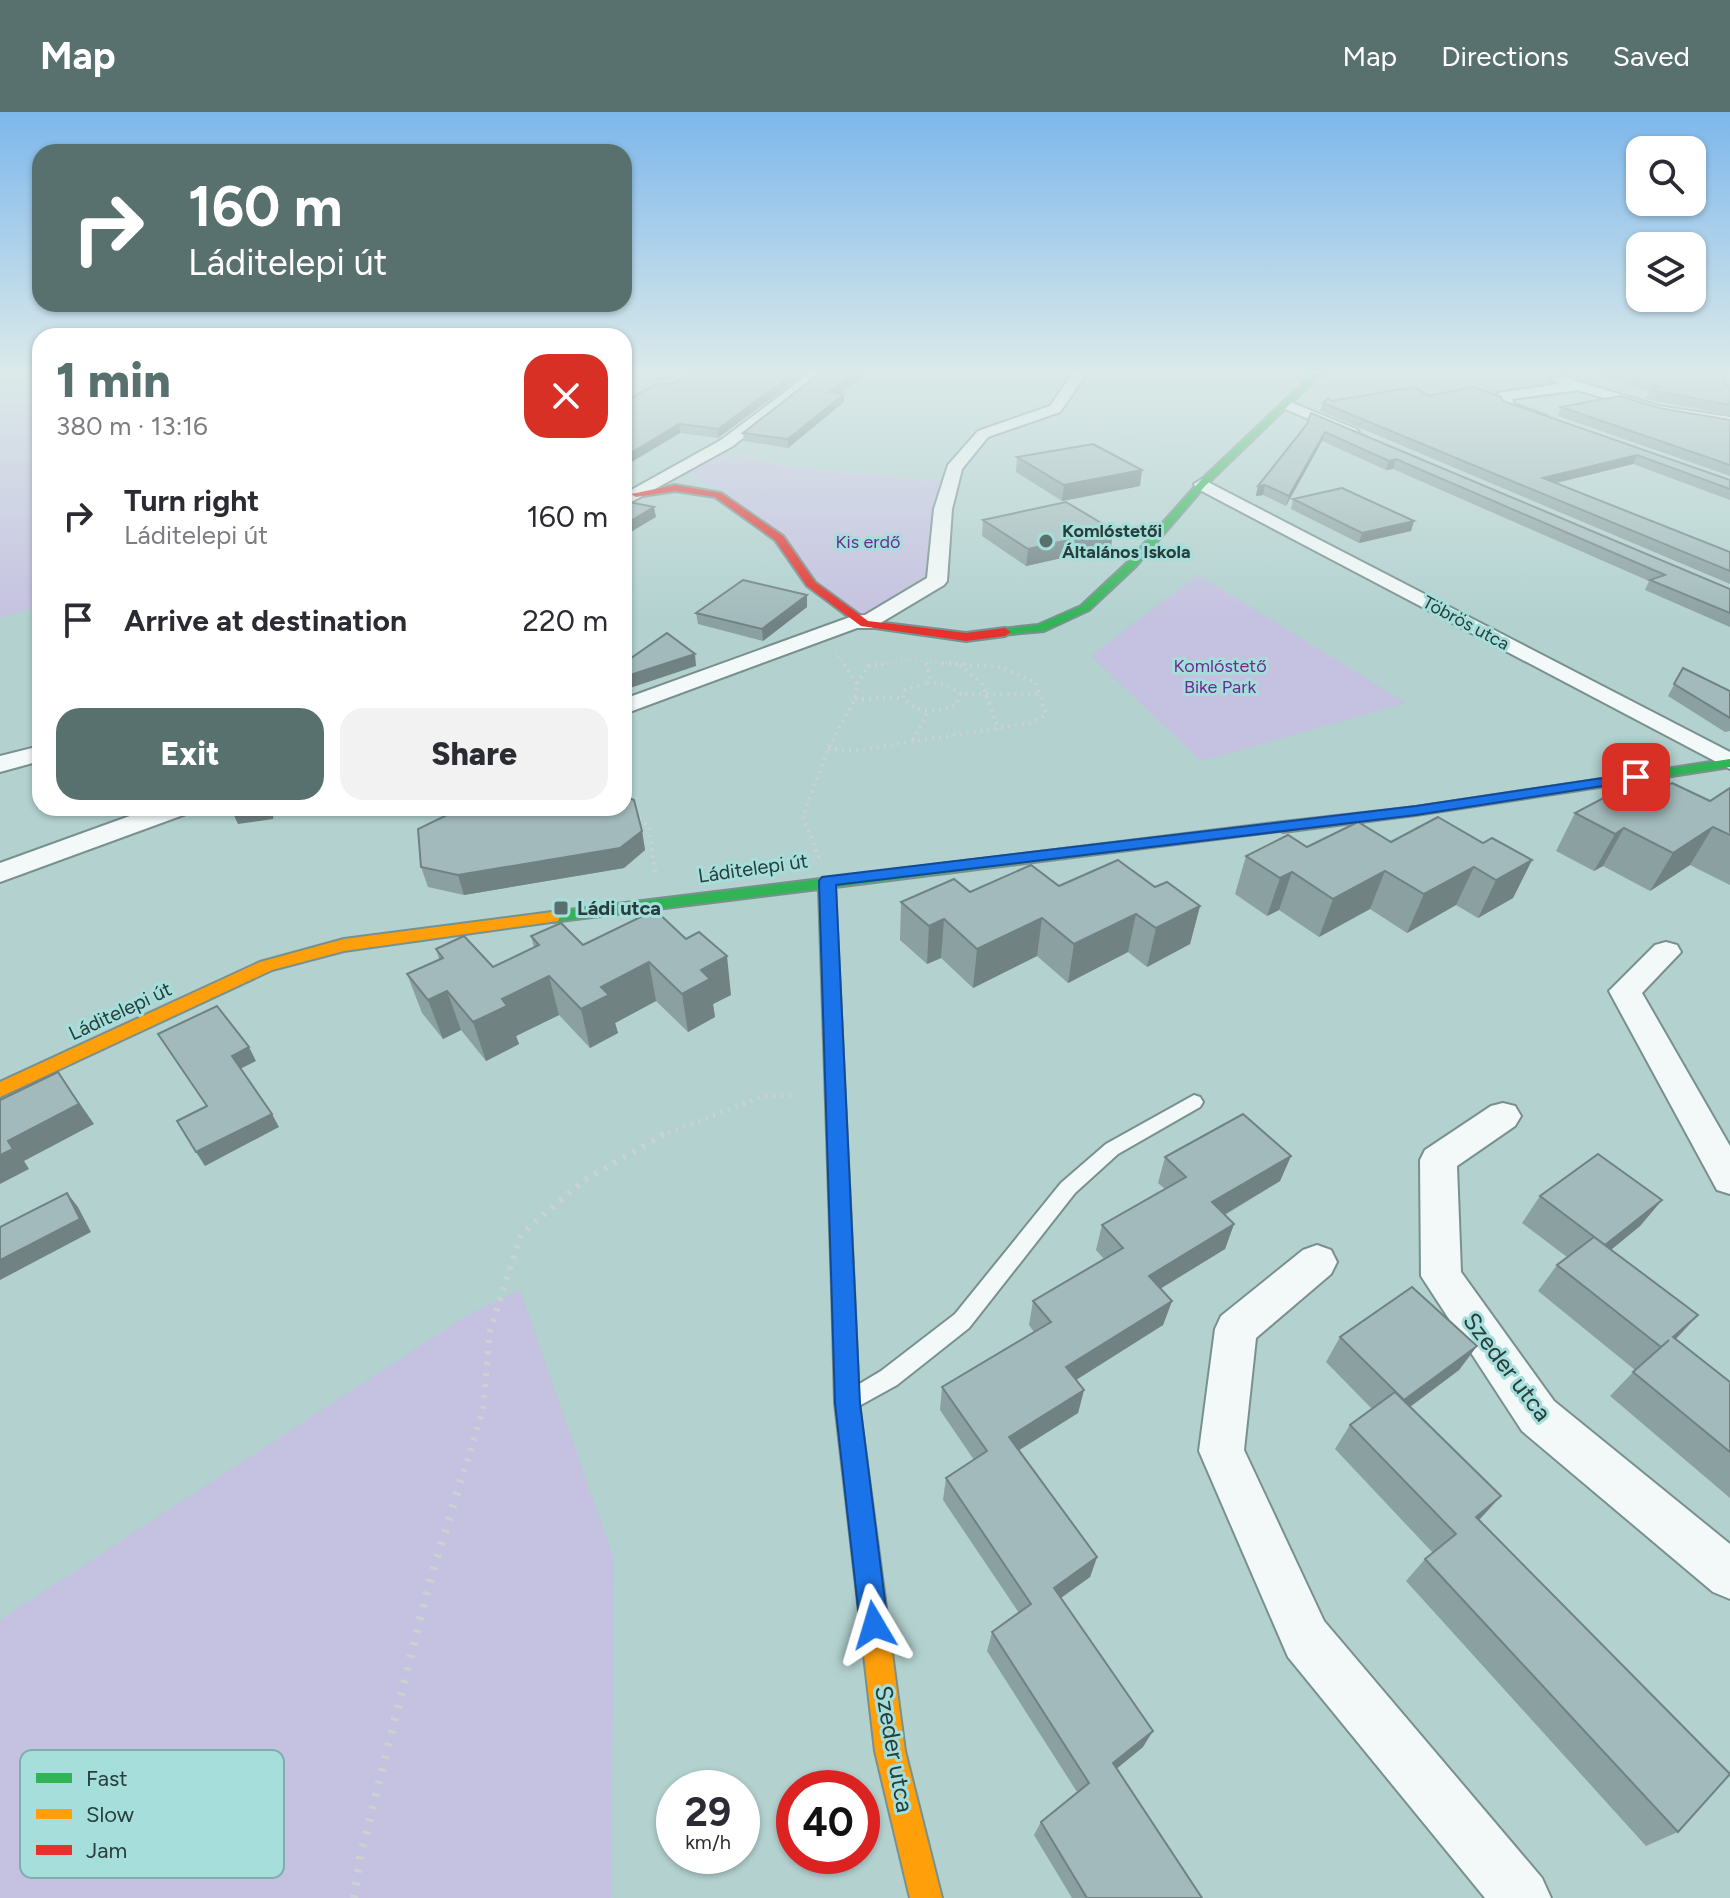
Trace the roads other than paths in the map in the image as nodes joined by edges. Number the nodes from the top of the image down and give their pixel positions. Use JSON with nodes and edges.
{"nodes":[{"id":1,"x":703,"y":456,"type":"edge"},
{"id":2,"x":964,"y":456,"type":"edge"},
{"id":3,"x":1230,"y":456,"type":"edge"},
{"id":4,"x":1202,"y":484,"type":"junction"},
{"id":5,"x":632,"y":497,"type":"edge"},
{"id":6,"x":632,"y":498,"type":"edge"},
{"id":7,"x":862,"y":622,"type":"junction"},
{"id":8,"x":632,"y":704,"type":"edge"},
{"id":9,"x":32,"y":755,"type":"edge"},
{"id":10,"x":1730,"y":762,"type":"edge"},
{"id":11,"x":0,"y":764,"type":"edge"},
{"id":12,"x":155,"y":816,"type":"edge"},
{"id":13,"x":0,"y":873,"type":"edge"},
{"id":14,"x":827,"y":881,"type":"junction"},
{"id":15,"x":1666,"y":952,"type":"dead end"},
{"id":16,"x":0,"y":1090,"type":"edge"},
{"id":17,"x":1194,"y":1102,"type":"dead end"},
{"id":18,"x":1503,"y":1116,"type":"dead end"},
{"id":19,"x":1730,"y":1179,"type":"edge"},
{"id":20,"x":1317,"y":1262,"type":"dead end"},
{"id":21,"x":847,"y":1403,"type":"junction"},
{"id":22,"x":1730,"y":1575,"type":"edge"},
{"id":23,"x":926,"y":1898,"type":"edge"},
{"id":24,"x":1522,"y":1898,"type":"edge"}],
"edges":[{"from":1,"to":5,"type":"street"},
{"from":2,"to":7,"type":"street"},
{"from":3,"to":4,"type":"street"},
{"from":4,"to":7,"type":"street"},
{"from":4,"to":10,"type":"street","name":"Töbrös utca"},
{"from":6,"to":7,"type":"street"},
{"from":7,"to":8,"type":"street"},
{"from":9,"to":11,"type":"street"},
{"from":10,"to":14,"type":"street","name":"Láditelepi út"},
{"from":12,"to":13,"type":"street"},
{"from":14,"to":16,"type":"street","name":"Láditelepi út"},
{"from":14,"to":21,"type":"street","name":"Szeder utca"},
{"from":15,"to":19,"type":"street"},
{"from":17,"to":21,"type":"lane"},
{"from":18,"to":22,"type":"street","name":"Szeder utca"},
{"from":20,"to":24,"type":"street"},
{"from":21,"to":23,"type":"street","name":"Szeder utca"}]}
